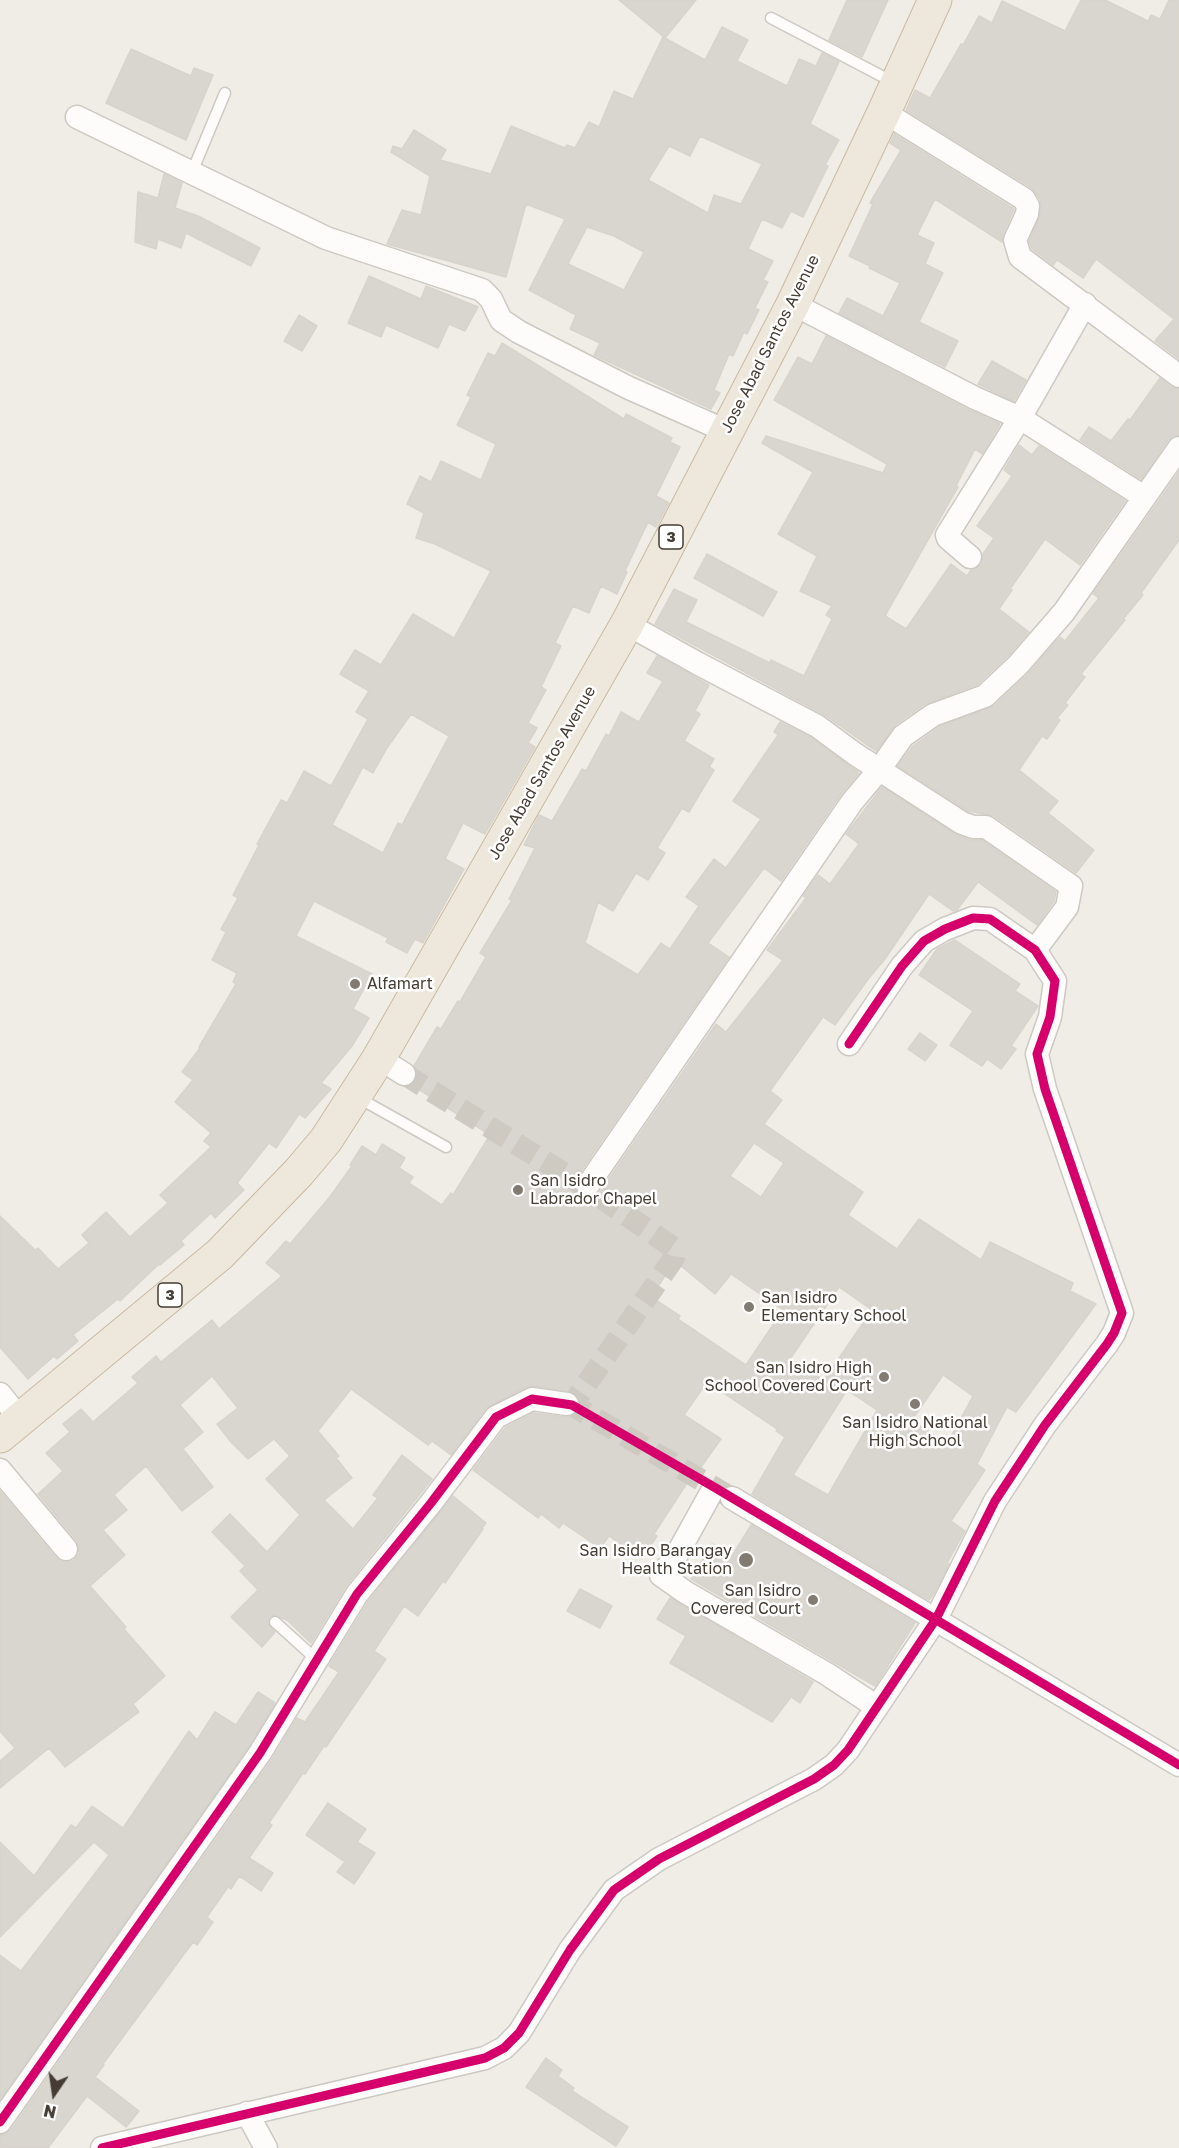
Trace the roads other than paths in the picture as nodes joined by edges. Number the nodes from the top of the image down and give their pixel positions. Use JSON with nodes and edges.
{"nodes":[{"id":1,"x":935,"y":0,"type":"edge"},
{"id":2,"x":771,"y":18,"type":"dead end"},
{"id":3,"x":225,"y":93,"type":"dead end"},
{"id":4,"x":891,"y":98,"type":"junction"},
{"id":5,"x":77,"y":117,"type":"dead end"},
{"id":6,"x":192,"y":172,"type":"junction"},
{"id":7,"x":793,"y":304,"type":"junction"},
{"id":8,"x":1085,"y":304,"type":"junction"},
{"id":9,"x":1179,"y":376,"type":"edge"},
{"id":10,"x":1020,"y":418,"type":"junction"},
{"id":11,"x":726,"y":431,"type":"junction"},
{"id":12,"x":1179,"y":448,"type":"edge"},
{"id":13,"x":1144,"y":497,"type":"junction"},
{"id":14,"x":970,"y":557,"type":"dead end"},
{"id":15,"x":627,"y":624,"type":"junction"},
{"id":16,"x":879,"y":770,"type":"junction"},
{"id":17,"x":1035,"y":950,"type":"junction"},
{"id":18,"x":849,"y":1044,"type":"dead end"},
{"id":19,"x":355,"y":1095,"type":"junction"},
{"id":20,"x":446,"y":1147,"type":"dead end"},
{"id":21,"x":588,"y":1185,"type":"dead end"},
{"id":22,"x":0,"y":1394,"type":"edge"},
{"id":23,"x":567,"y":1404,"type":"tunnel mouth"},
{"id":24,"x":10,"y":1428,"type":"edge"},
{"id":25,"x":0,"y":1470,"type":"edge"},
{"id":26,"x":66,"y":1549,"type":"dead end"},
{"id":27,"x":936,"y":1619,"type":"junction"},
{"id":28,"x":275,"y":1622,"type":"dead end"},
{"id":29,"x":318,"y":1660,"type":"junction"},
{"id":30,"x":877,"y":1707,"type":"junction"},
{"id":31,"x":1179,"y":1765,"type":"edge"},
{"id":32,"x":247,"y":2113,"type":"junction"},
{"id":33,"x":0,"y":2122,"type":"edge"},
{"id":34,"x":102,"y":2148,"type":"edge"},
{"id":35,"x":266,"y":2148,"type":"edge"}],
"edges":[{"from":1,"to":4,"type":"highway","name":"Jose Abad Santos Avenue","number":"3"},
{"from":2,"to":4,"type":"lane"},
{"from":3,"to":6,"type":"lane"},
{"from":4,"to":7,"type":"highway","name":"Jose Abad Santos Avenue","number":"3"},
{"from":4,"to":8,"type":"street"},
{"from":5,"to":6,"type":"street"},
{"from":6,"to":11,"type":"street"},
{"from":7,"to":10,"type":"street"},
{"from":7,"to":11,"type":"highway","name":"Jose Abad Santos Avenue","number":"3"},
{"from":8,"to":9,"type":"street"},
{"from":8,"to":10,"type":"street"},
{"from":10,"to":13,"type":"street"},
{"from":10,"to":14,"type":"street"},
{"from":11,"to":15,"type":"highway","name":"Jose Abad Santos Avenue","number":"3"},
{"from":12,"to":13,"type":"street"},
{"from":13,"to":16,"type":"street"},
{"from":15,"to":16,"type":"street"},
{"from":15,"to":19,"type":"highway","name":"Jose Abad Santos Avenue","number":"3"},
{"from":16,"to":17,"type":"street"},
{"from":16,"to":21,"type":"street"},
{"from":17,"to":18,"type":"street"},
{"from":17,"to":27,"type":"street"},
{"from":19,"to":20,"type":"lane"},
{"from":19,"to":24,"type":"highway","name":"Jose Abad Santos Avenue","number":"3"},
{"from":22,"to":24,"type":"street"},
{"from":23,"to":29,"type":"street"},
{"from":25,"to":26,"type":"street"},
{"from":27,"to":30,"type":"street"},
{"from":27,"to":30,"type":"street"},
{"from":27,"to":31,"type":"street"},
{"from":28,"to":29,"type":"lane"},
{"from":29,"to":33,"type":"street"},
{"from":30,"to":32,"type":"street"},
{"from":32,"to":34,"type":"street"},
{"from":32,"to":35,"type":"street"}]}
